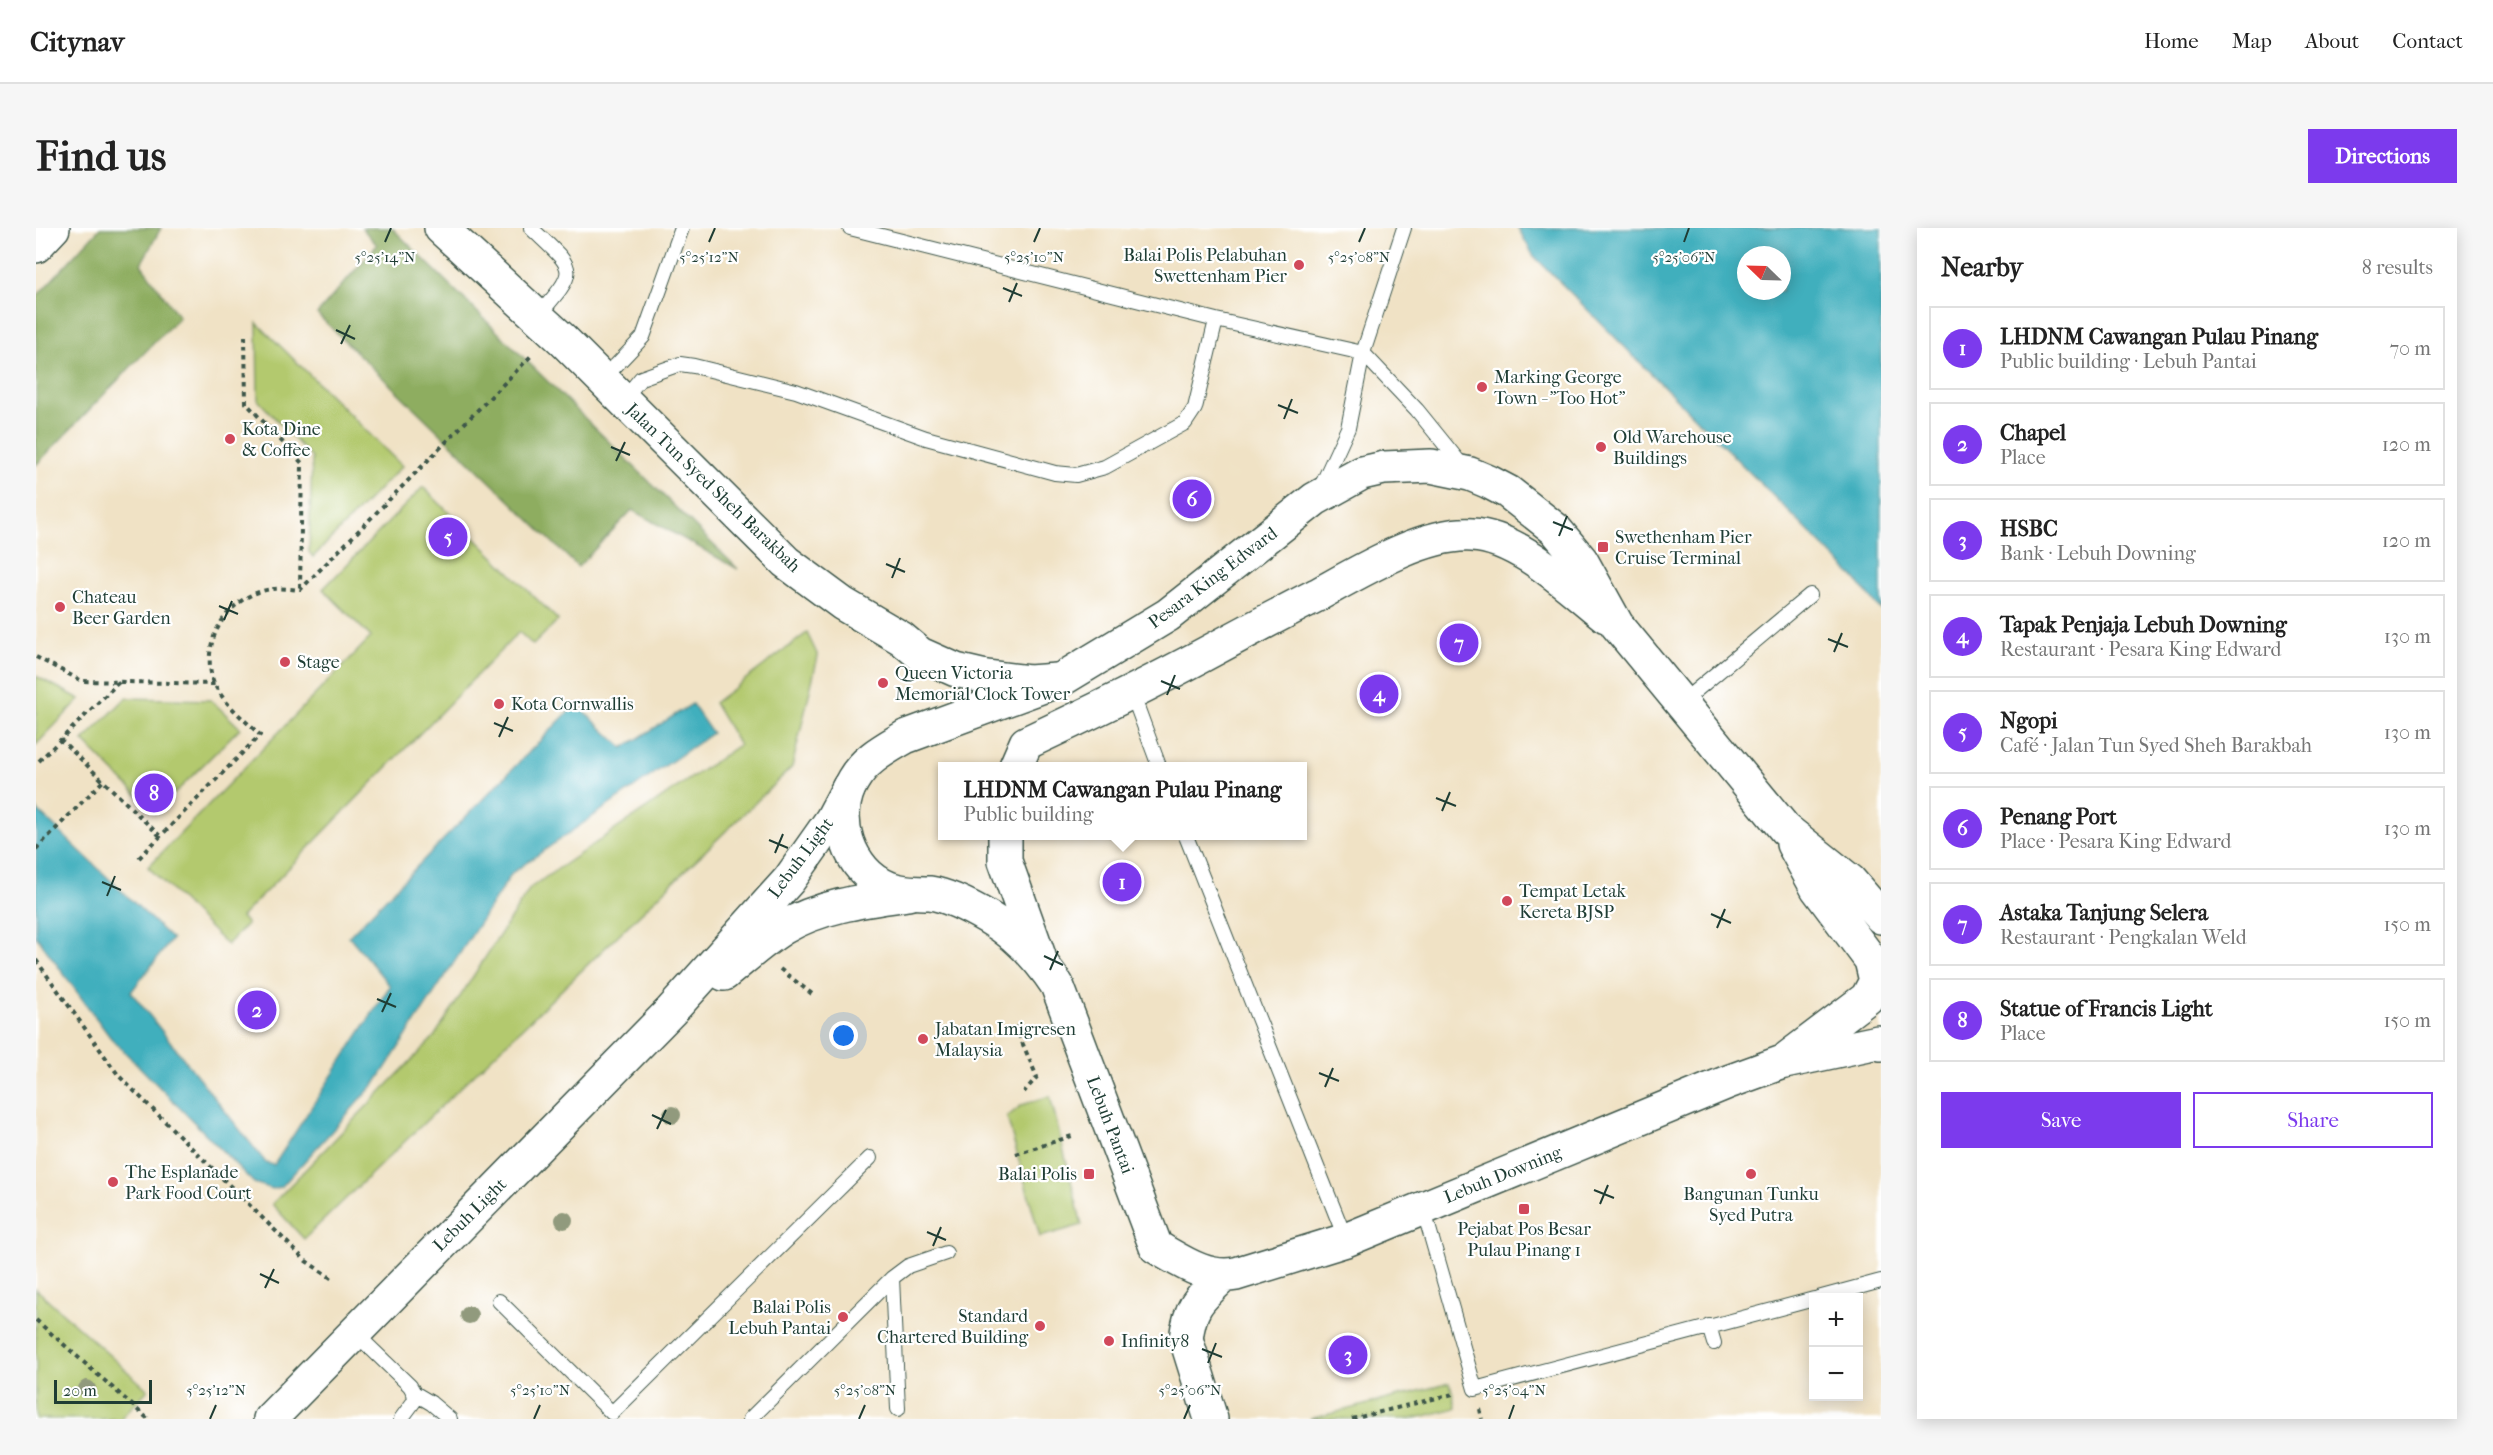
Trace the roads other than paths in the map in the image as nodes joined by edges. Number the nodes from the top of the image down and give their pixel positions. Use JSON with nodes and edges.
{"nodes":[{"id":1,"x":53,"y":228,"type":"edge"},
{"id":2,"x":441,"y":228,"type":"edge"},
{"id":3,"x":531,"y":228,"type":"edge"},
{"id":4,"x":682,"y":228,"type":"edge"},
{"id":5,"x":850,"y":228,"type":"edge"},
{"id":6,"x":1404,"y":228,"type":"edge"},
{"id":7,"x":36,"y":246,"type":"edge"},
{"id":8,"x":1216,"y":320,"type":"junction"},
{"id":9,"x":546,"y":325,"type":"junction"},
{"id":10,"x":1364,"y":353,"type":"junction"},
{"id":11,"x":612,"y":390,"type":"junction"},
{"id":12,"x":1479,"y":478,"type":"junction"},
{"id":13,"x":1315,"y":499,"type":"junction"},
{"id":14,"x":1810,"y":595,"type":"dead end"},
{"id":15,"x":1617,"y":625,"type":"junction"},
{"id":16,"x":1062,"y":679,"type":"junction"},
{"id":17,"x":1132,"y":693,"type":"junction"},
{"id":18,"x":1681,"y":703,"type":"junction"},
{"id":19,"x":1018,"y":762,"type":"edge"},
{"id":20,"x":1158,"y":762,"type":"edge"},
{"id":21,"x":852,"y":781,"type":"junction"},
{"id":22,"x":1785,"y":829,"type":"junction"},
{"id":23,"x":1005,"y":840,"type":"edge"},
{"id":24,"x":1188,"y":840,"type":"edge"},
{"id":25,"x":919,"y":894,"type":"junction"},
{"id":26,"x":1881,"y":916,"type":"edge"},
{"id":27,"x":1040,"y":961,"type":"junction"},
{"id":28,"x":671,"y":1011,"type":"junction"},
{"id":29,"x":1881,"y":1044,"type":"edge"},
{"id":30,"x":1780,"y":1063,"type":"junction"},
{"id":31,"x":870,"y":1158,"type":"dead end"},
{"id":32,"x":1423,"y":1208,"type":"junction"},
{"id":33,"x":1346,"y":1240,"type":"junction"},
{"id":34,"x":946,"y":1252,"type":"dead end"},
{"id":35,"x":1222,"y":1277,"type":"junction"},
{"id":36,"x":892,"y":1278,"type":"junction"},
{"id":37,"x":1881,"y":1281,"type":"edge"},
{"id":38,"x":1837,"y":1293,"type":"edge"},
{"id":39,"x":1809,"y":1300,"type":"edge"},
{"id":40,"x":499,"y":1301,"type":"dead end"},
{"id":41,"x":1709,"y":1326,"type":"junction"},
{"id":42,"x":354,"y":1332,"type":"junction"},
{"id":43,"x":1714,"y":1343,"type":"dead end"},
{"id":44,"x":414,"y":1393,"type":"junction"},
{"id":45,"x":898,"y":1409,"type":"dead end"},
{"id":46,"x":270,"y":1419,"type":"edge"},
{"id":47,"x":400,"y":1419,"type":"edge"},
{"id":48,"x":450,"y":1419,"type":"edge"},
{"id":49,"x":750,"y":1419,"type":"edge"},
{"id":50,"x":1211,"y":1419,"type":"edge"}],
"edges":[{"from":1,"to":7,"type":"main road"},
{"from":2,"to":9,"type":"main road","name":"Jalan Tun Syed Sheh Barakbah"},
{"from":3,"to":9,"type":"lane"},
{"from":4,"to":11,"type":"lane"},
{"from":5,"to":8,"type":"lane"},
{"from":6,"to":10,"type":"lane"},
{"from":8,"to":10,"type":"lane"},
{"from":8,"to":11,"type":"lane"},
{"from":9,"to":11,"type":"main road","name":"Jalan Tun Syed Sheh Barakbah"},
{"from":10,"to":12,"type":"lane"},
{"from":10,"to":13,"type":"lane"},
{"from":11,"to":16,"type":"main road","name":"Jalan Tun Syed Sheh Barakbah"},
{"from":12,"to":13,"type":"main road","name":"Pesara King Edward"},
{"from":12,"to":15,"type":"main road","name":"Pesara King Edward"},
{"from":13,"to":16,"type":"main road","name":"Pesara King Edward"},
{"from":14,"to":18,"type":"lane"},
{"from":15,"to":17,"type":"main road"},
{"from":15,"to":18,"type":"main road"},
{"from":16,"to":21,"type":"main road","name":"Pesara King Edward"},
{"from":17,"to":19,"type":"main road"},
{"from":17,"to":20,"type":"lane"},
{"from":18,"to":22,"type":"main road"},
{"from":21,"to":25,"type":"main road","name":"Lebuh Pantai"},
{"from":21,"to":28,"type":"main road","name":"Lebuh Light"},
{"from":22,"to":26,"type":"main road"},
{"from":22,"to":30,"type":"main road","name":"Lebuh Downing"},
{"from":23,"to":27,"type":"main road"},
{"from":24,"to":33,"type":"lane"},
{"from":25,"to":27,"type":"main road","name":"Lebuh Pantai"},
{"from":25,"to":28,"type":"main road","name":"Lebuh Light"},
{"from":27,"to":35,"type":"main road","name":"Lebuh Pantai"},
{"from":28,"to":42,"type":"main road","name":"Lebuh Light"},
{"from":29,"to":30,"type":"main road","name":"Lebuh Downing"},
{"from":30,"to":32,"type":"main road","name":"Lebuh Downing"},
{"from":31,"to":40,"type":"lane"},
{"from":32,"to":33,"type":"main road","name":"Lebuh Downing"},
{"from":32,"to":41,"type":"lane"},
{"from":33,"to":35,"type":"main road","name":"Lebuh Downing"},
{"from":34,"to":36,"type":"lane"},
{"from":35,"to":50,"type":"main road","name":"Lebuh Downing"},
{"from":36,"to":45,"type":"lane"},
{"from":36,"to":49,"type":"lane"},
{"from":37,"to":38,"type":"lane"},
{"from":39,"to":41,"type":"lane"},
{"from":41,"to":43,"type":"lane"},
{"from":42,"to":44,"type":"lane"},
{"from":42,"to":46,"type":"main road","name":"Lebuh Light"},
{"from":44,"to":47,"type":"lane"},
{"from":44,"to":48,"type":"lane"}]}
